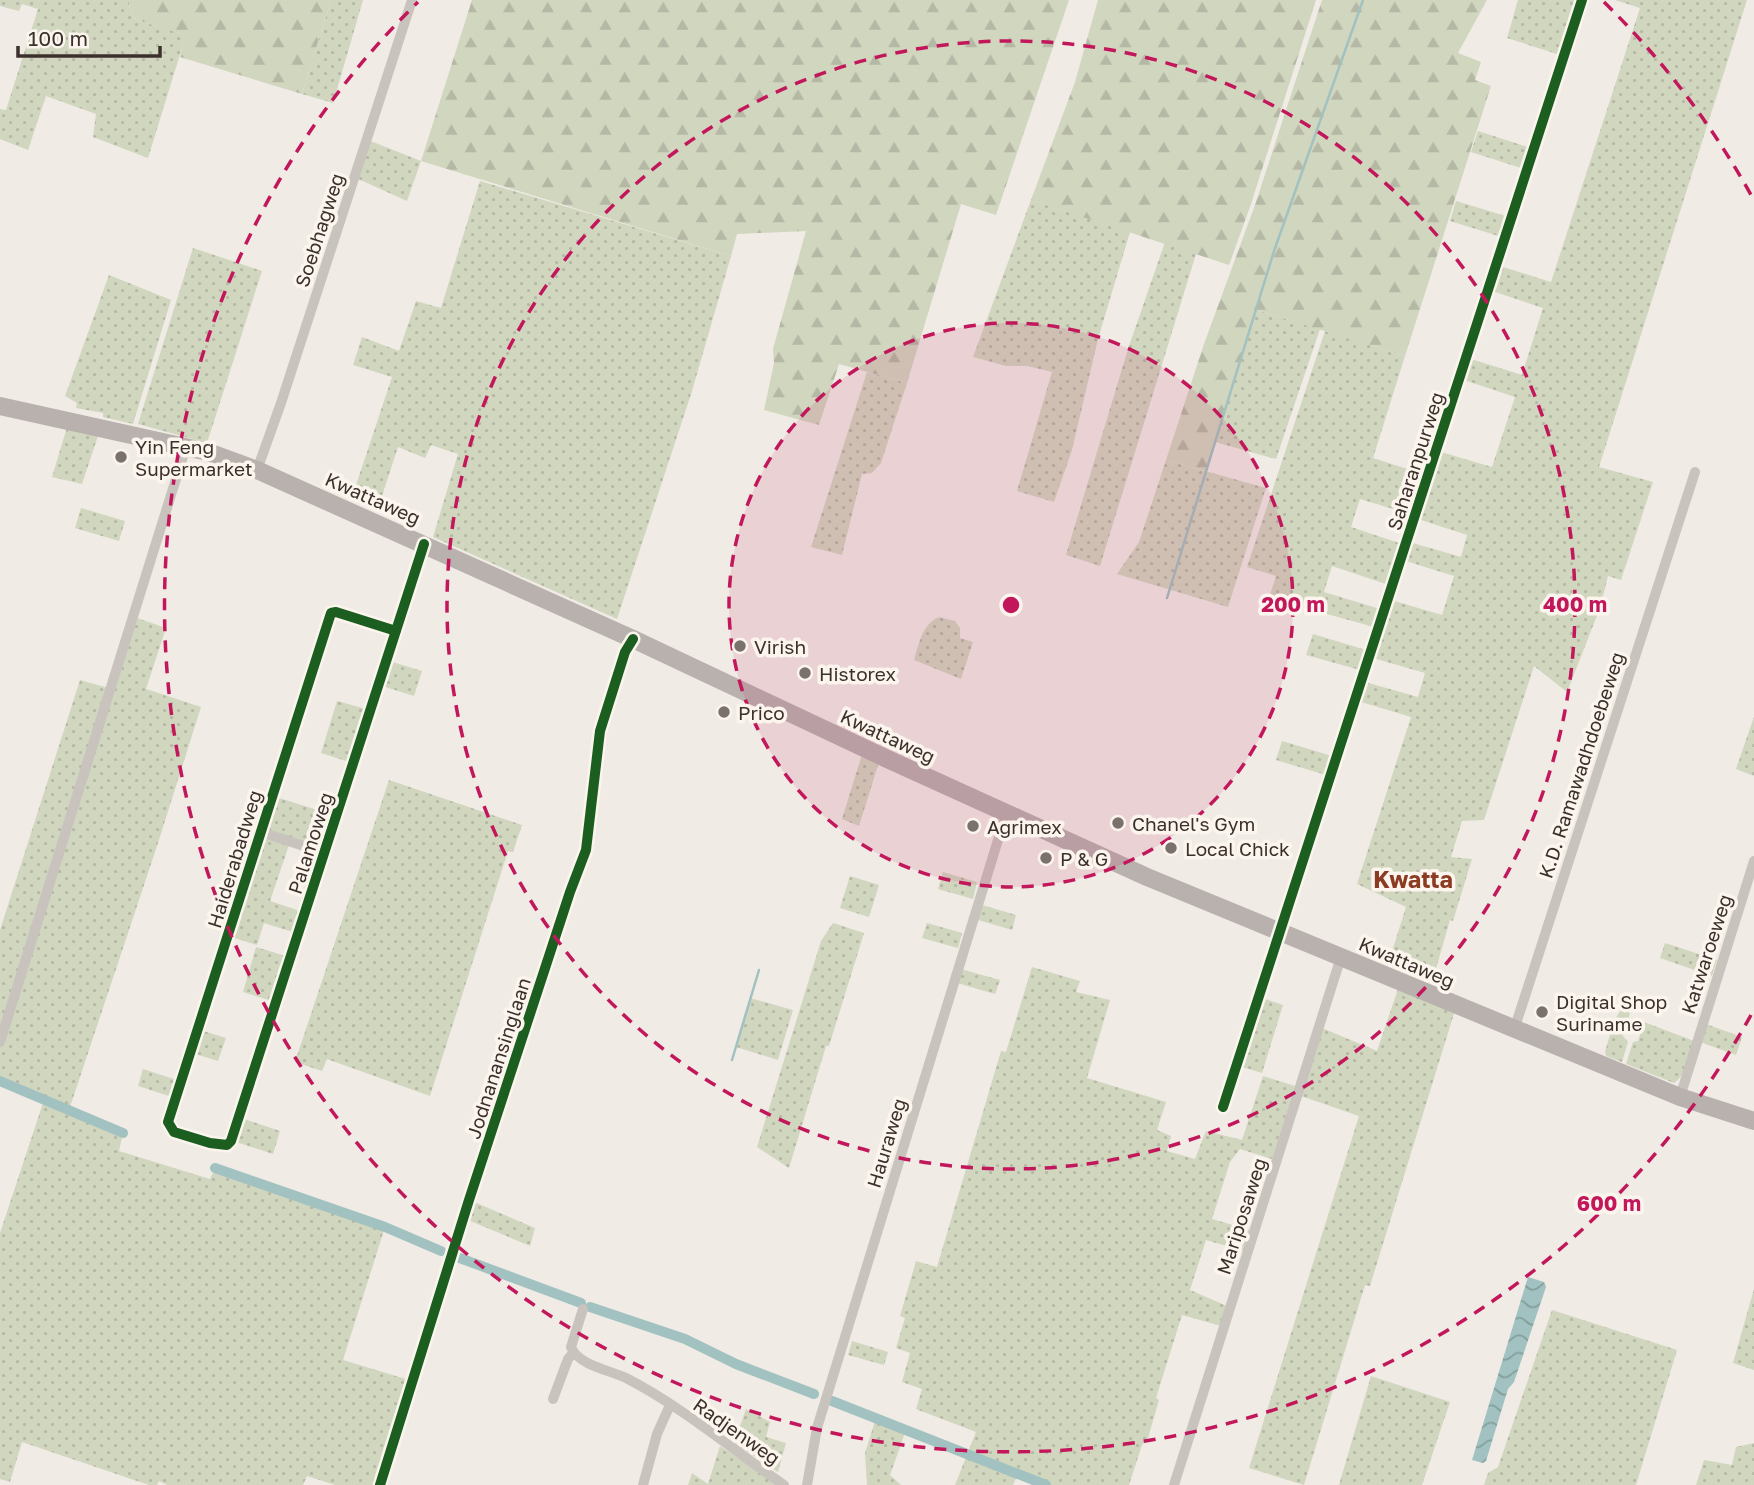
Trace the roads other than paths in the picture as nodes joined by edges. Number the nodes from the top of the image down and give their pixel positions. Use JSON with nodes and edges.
{"nodes":[{"id":1,"x":412,"y":0,"type":"edge"},
{"id":2,"x":1581,"y":0,"type":"edge"},
{"id":3,"x":0,"y":406,"type":"edge"},
{"id":4,"x":186,"y":447,"type":"junction"},
{"id":5,"x":257,"y":470,"type":"junction"},
{"id":6,"x":1695,"y":472,"type":"dead end"},
{"id":7,"x":424,"y":544,"type":"junction"},
{"id":8,"x":396,"y":631,"type":"junction"},
{"id":9,"x":633,"y":639,"type":"junction"},
{"id":10,"x":1006,"y":814,"type":"junction"},
{"id":11,"x":261,"y":832,"type":"junction"},
{"id":12,"x":325,"y":853,"type":"junction"},
{"id":13,"x":1754,"y":861,"type":"edge"},
{"id":14,"x":1280,"y":932,"type":"junction"},
{"id":15,"x":1341,"y":957,"type":"junction"},
{"id":16,"x":1514,"y":1030,"type":"junction"},
{"id":17,"x":0,"y":1042,"type":"edge"},
{"id":18,"x":1679,"y":1097,"type":"junction"},
{"id":19,"x":1223,"y":1107,"type":"dead end"},
{"id":20,"x":1754,"y":1121,"type":"edge"},
{"id":21,"x":221,"y":1145,"type":"joint"},
{"id":22,"x":583,"y":1309,"type":"dead end"},
{"id":23,"x":573,"y":1353,"type":"junction"},
{"id":24,"x":553,"y":1399,"type":"dead end"},
{"id":25,"x":670,"y":1405,"type":"junction"},
{"id":26,"x":380,"y":1485,"type":"edge"},
{"id":27,"x":643,"y":1485,"type":"edge"},
{"id":28,"x":784,"y":1485,"type":"edge"},
{"id":29,"x":807,"y":1485,"type":"edge"},
{"id":30,"x":1174,"y":1485,"type":"edge"}],
"edges":[{"from":1,"to":5,"type":"street","name":"Soebhagweg"},
{"from":2,"to":14,"type":"street","name":"Saharanpurweg"},
{"from":3,"to":4,"type":"main road","name":"Kwattaweg"},
{"from":4,"to":5,"type":"main road","name":"Kwattaweg"},
{"from":4,"to":17,"type":"street"},
{"from":5,"to":7,"type":"main road","name":"Kwattaweg"},
{"from":6,"to":16,"type":"street","name":"K.D. Ramawadhdoebeweg"},
{"from":7,"to":8,"type":"street","name":"Palamoweg"},
{"from":7,"to":9,"type":"main road","name":"Kwattaweg"},
{"from":8,"to":11,"type":"street","name":"Haiderabadweg"},
{"from":8,"to":12,"type":"street","name":"Palamoweg"},
{"from":9,"to":10,"type":"main road","name":"Kwattaweg"},
{"from":9,"to":26,"type":"street","name":"Jodnanansinglaan"},
{"from":10,"to":14,"type":"main road","name":"Kwattaweg"},
{"from":10,"to":29,"type":"street","name":"Hauraweg"},
{"from":11,"to":12,"type":"street"},
{"from":11,"to":21,"type":"street","name":"Haiderabadweg"},
{"from":12,"to":21,"type":"street","name":"Palamoweg"},
{"from":13,"to":18,"type":"street","name":"Katwaroeweg"},
{"from":14,"to":15,"type":"main road","name":"Kwattaweg"},
{"from":14,"to":19,"type":"street","name":"Saharanpurweg"},
{"from":15,"to":16,"type":"main road","name":"Kwattaweg"},
{"from":15,"to":30,"type":"street","name":"Mariposaweg"},
{"from":16,"to":18,"type":"main road","name":"Kwattaweg"},
{"from":18,"to":20,"type":"main road","name":"Kwattaweg"},
{"from":22,"to":23,"type":"street"},
{"from":23,"to":24,"type":"street"},
{"from":23,"to":25,"type":"street"},
{"from":25,"to":27,"type":"street","name":"Radjenweg"},
{"from":25,"to":28,"type":"street","name":"Radjenweg"}]}
